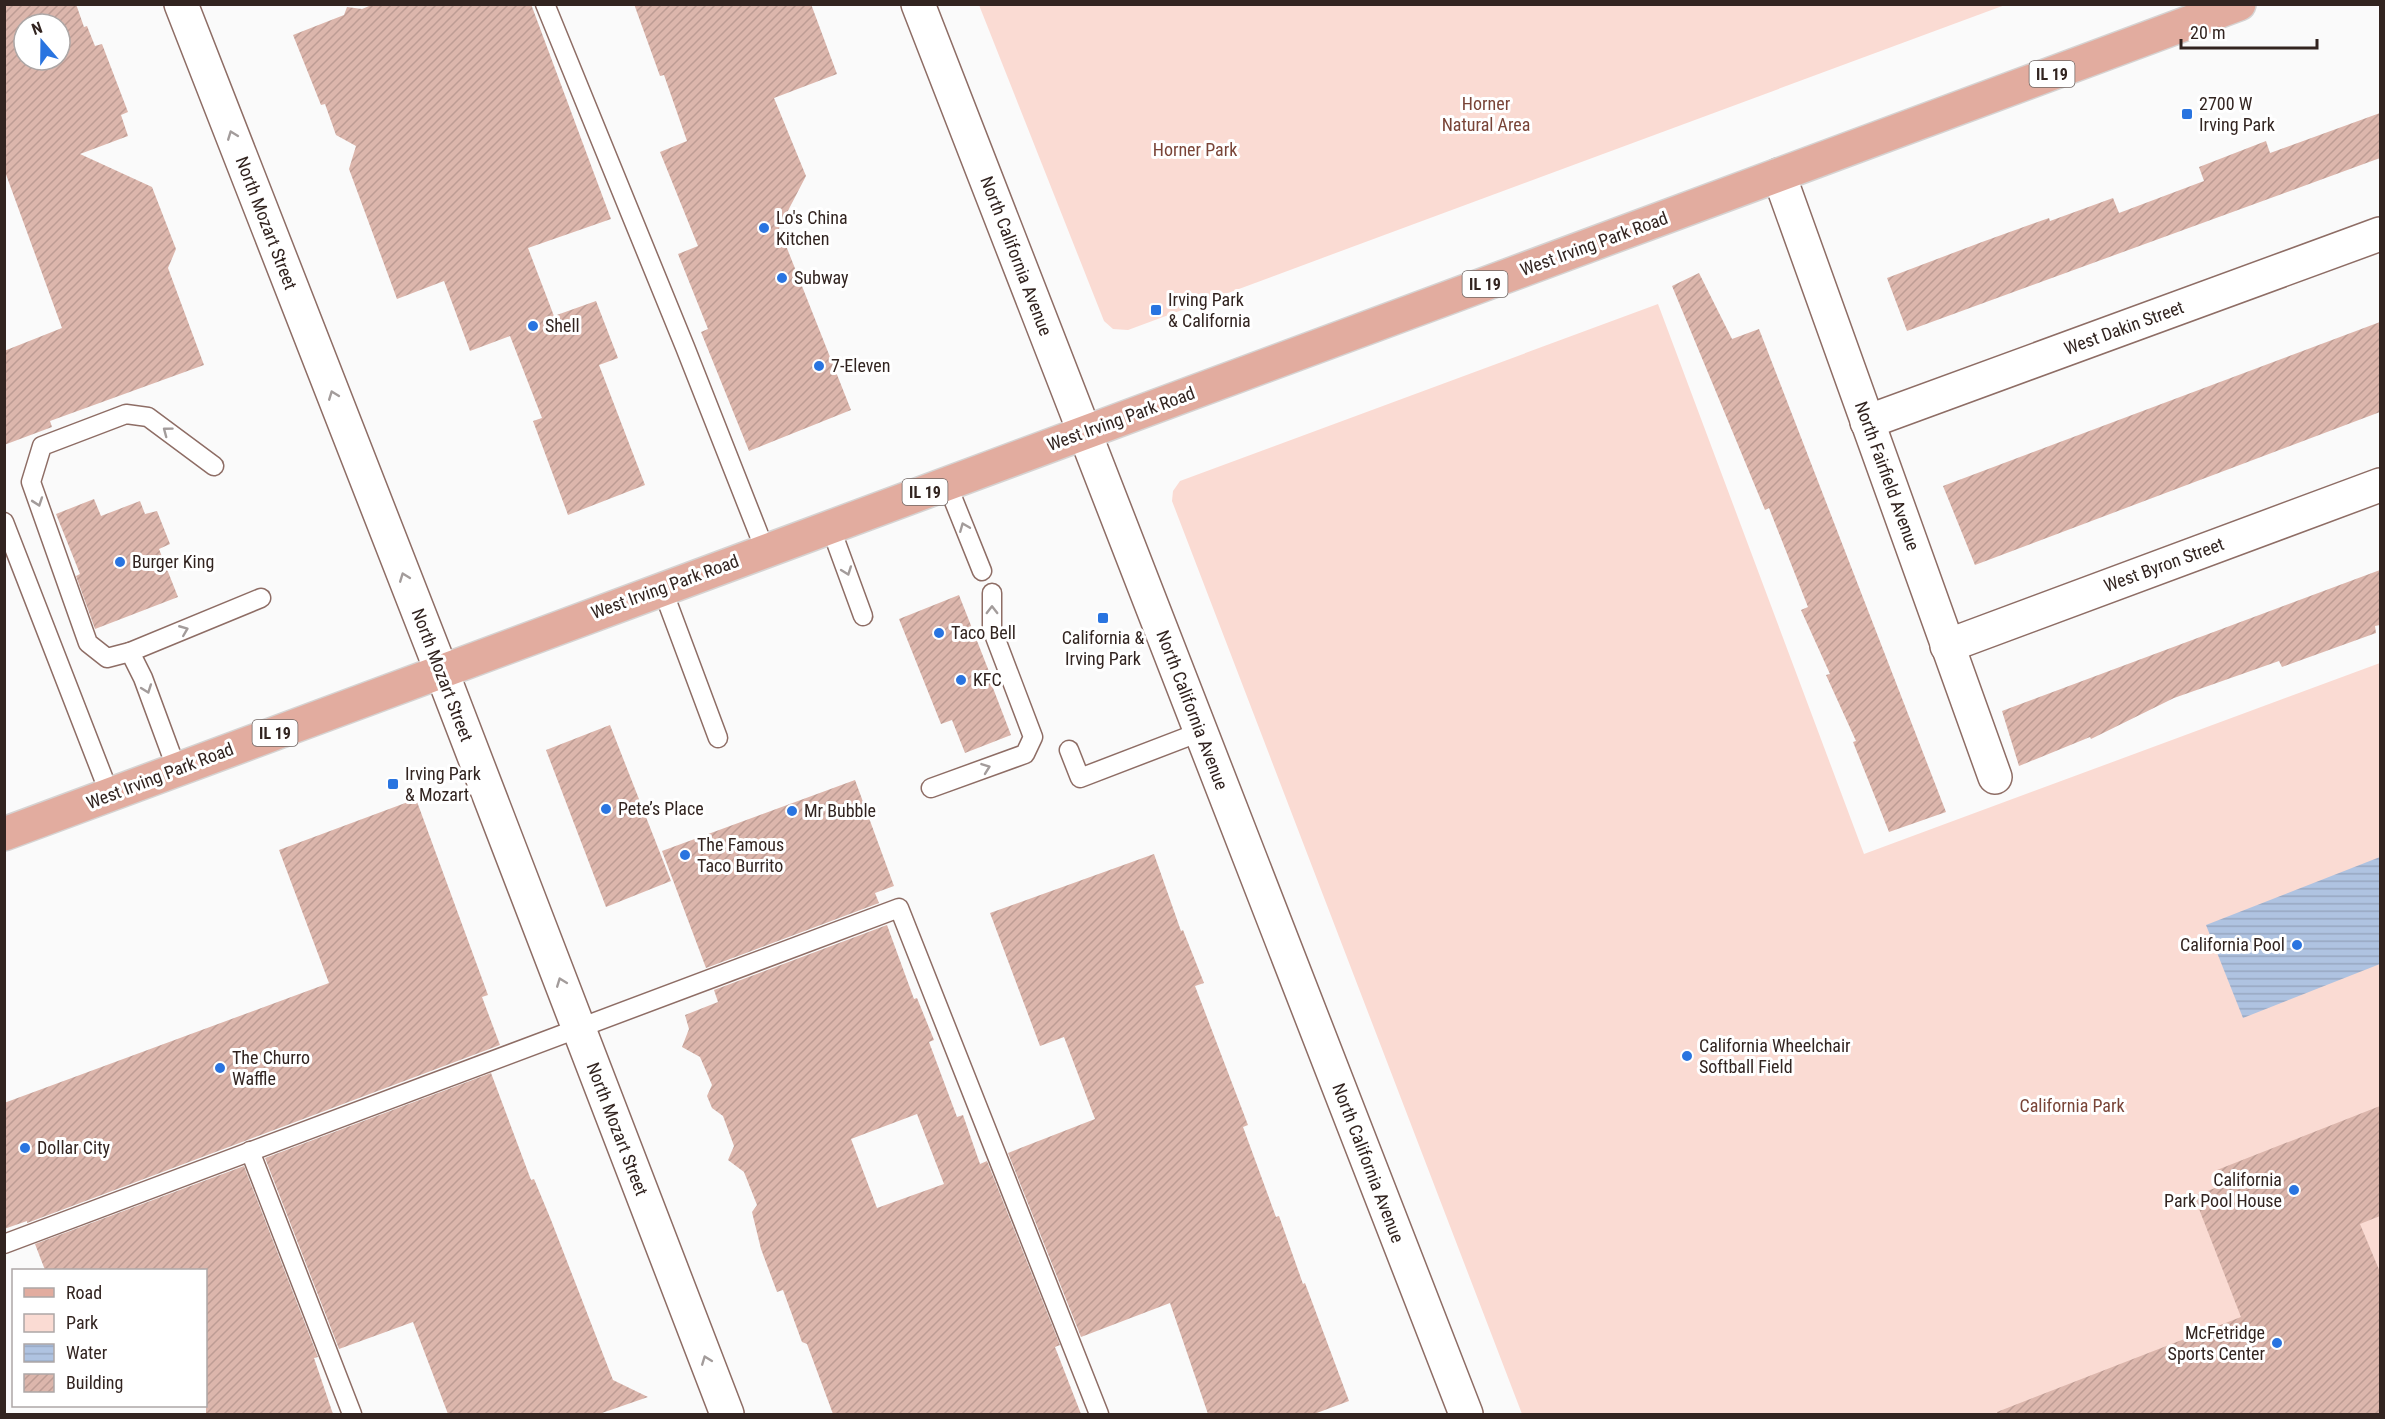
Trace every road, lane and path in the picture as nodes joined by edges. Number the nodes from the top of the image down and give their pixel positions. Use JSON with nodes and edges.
{"nodes":[{"id":1,"x":181,"y":4,"type":"edge"},
{"id":2,"x":545,"y":4,"type":"edge"},
{"id":3,"x":918,"y":4,"type":"edge"},
{"id":4,"x":2239,"y":4,"type":"edge"},
{"id":5,"x":1779,"y":175,"type":"junction"},
{"id":6,"x":2380,"y":234,"type":"edge"},
{"id":7,"x":1867,"y":422,"type":"junction"},
{"id":8,"x":1085,"y":433,"type":"junction"},
{"id":9,"x":214,"y":466,"type":"dead end"},
{"id":10,"x":947,"y":484,"type":"junction"},
{"id":11,"x":2380,"y":485,"type":"edge"},
{"id":12,"x":4,"y":522,"type":"edge"},
{"id":13,"x":830,"y":526,"type":"junction"},
{"id":14,"x":765,"y":550,"type":"junction"},
{"id":15,"x":982,"y":571,"type":"dead end"},
{"id":16,"x":662,"y":588,"type":"junction"},
{"id":17,"x":992,"y":593,"type":"dead end"},
{"id":18,"x":261,"y":598,"type":"dead end"},
{"id":19,"x":863,"y":616,"type":"dead end"},
{"id":20,"x":1947,"y":646,"type":"junction"},
{"id":21,"x":130,"y":652,"type":"junction"},
{"id":22,"x":441,"y":670,"type":"junction"},
{"id":23,"x":1200,"y":732,"type":"junction"},
{"id":24,"x":718,"y":738,"type":"dead end"},
{"id":25,"x":1070,"y":750,"type":"dead end"},
{"id":26,"x":177,"y":770,"type":"junction"},
{"id":27,"x":1995,"y":777,"type":"dead end"},
{"id":28,"x":931,"y":788,"type":"dead end"},
{"id":29,"x":110,"y":795,"type":"junction"},
{"id":30,"x":4,"y":834,"type":"edge"},
{"id":31,"x":578,"y":1028,"type":"junction"},
{"id":32,"x":250,"y":1151,"type":"junction"},
{"id":33,"x":4,"y":1244,"type":"edge"},
{"id":34,"x":352,"y":1414,"type":"edge"},
{"id":35,"x":727,"y":1414,"type":"edge"},
{"id":36,"x":1099,"y":1414,"type":"edge"},
{"id":37,"x":1466,"y":1414,"type":"edge"}],
"edges":[{"from":22,"to":1,"type":"street","name":"North Mozart Street","one_way":true},
{"from":2,"to":14,"type":"lane"},
{"from":3,"to":8,"type":"street","name":"North California Avenue"},
{"from":4,"to":5,"type":"main road","name":"West Irving Park Road","number":"IL 19"},
{"from":5,"to":7,"type":"street","name":"North Fairfield Avenue"},
{"from":5,"to":8,"type":"main road","name":"West Irving Park Road","number":"IL 19"},
{"from":6,"to":7,"type":"street","name":"West Dakin Street"},
{"from":7,"to":20,"type":"street","name":"North Fairfield Avenue"},
{"from":8,"to":10,"type":"main road","name":"West Irving Park Road","number":"IL 19"},
{"from":8,"to":23,"type":"street","name":"North California Avenue"},
{"from":9,"to":21,"type":"lane","one_way":true},
{"from":10,"to":13,"type":"main road","name":"West Irving Park Road","number":"IL 19"},
{"from":15,"to":10,"type":"lane","one_way":true},
{"from":11,"to":20,"type":"street","name":"West Byron Street"},
{"from":12,"to":29,"type":"lane"},
{"from":13,"to":14,"type":"main road","name":"West Irving Park Road","number":"IL 19"},
{"from":13,"to":19,"type":"lane","one_way":true},
{"from":14,"to":16,"type":"main road","name":"West Irving Park Road","number":"IL 19"},
{"from":16,"to":22,"type":"main road","name":"West Irving Park Road","number":"IL 19"},
{"from":16,"to":24,"type":"lane"},
{"from":28,"to":17,"type":"lane","one_way":true},
{"from":21,"to":18,"type":"lane","one_way":true},
{"from":20,"to":27,"type":"street","name":"North Fairfield Avenue"},
{"from":21,"to":26,"type":"lane","one_way":true},
{"from":22,"to":26,"type":"main road","name":"West Irving Park Road","number":"IL 19"},
{"from":31,"to":22,"type":"street","name":"North Mozart Street","one_way":true},
{"from":23,"to":25,"type":"lane"},
{"from":23,"to":37,"type":"street","name":"North California Avenue"},
{"from":26,"to":29,"type":"main road","name":"West Irving Park Road","number":"IL 19"},
{"from":29,"to":30,"type":"main road","name":"West Irving Park Road","number":"IL 19"},
{"from":31,"to":32,"type":"lane"},
{"from":35,"to":31,"type":"street","name":"North Mozart Street","one_way":true},
{"from":31,"to":36,"type":"lane"},
{"from":32,"to":33,"type":"lane"},
{"from":32,"to":34,"type":"lane"}]}
